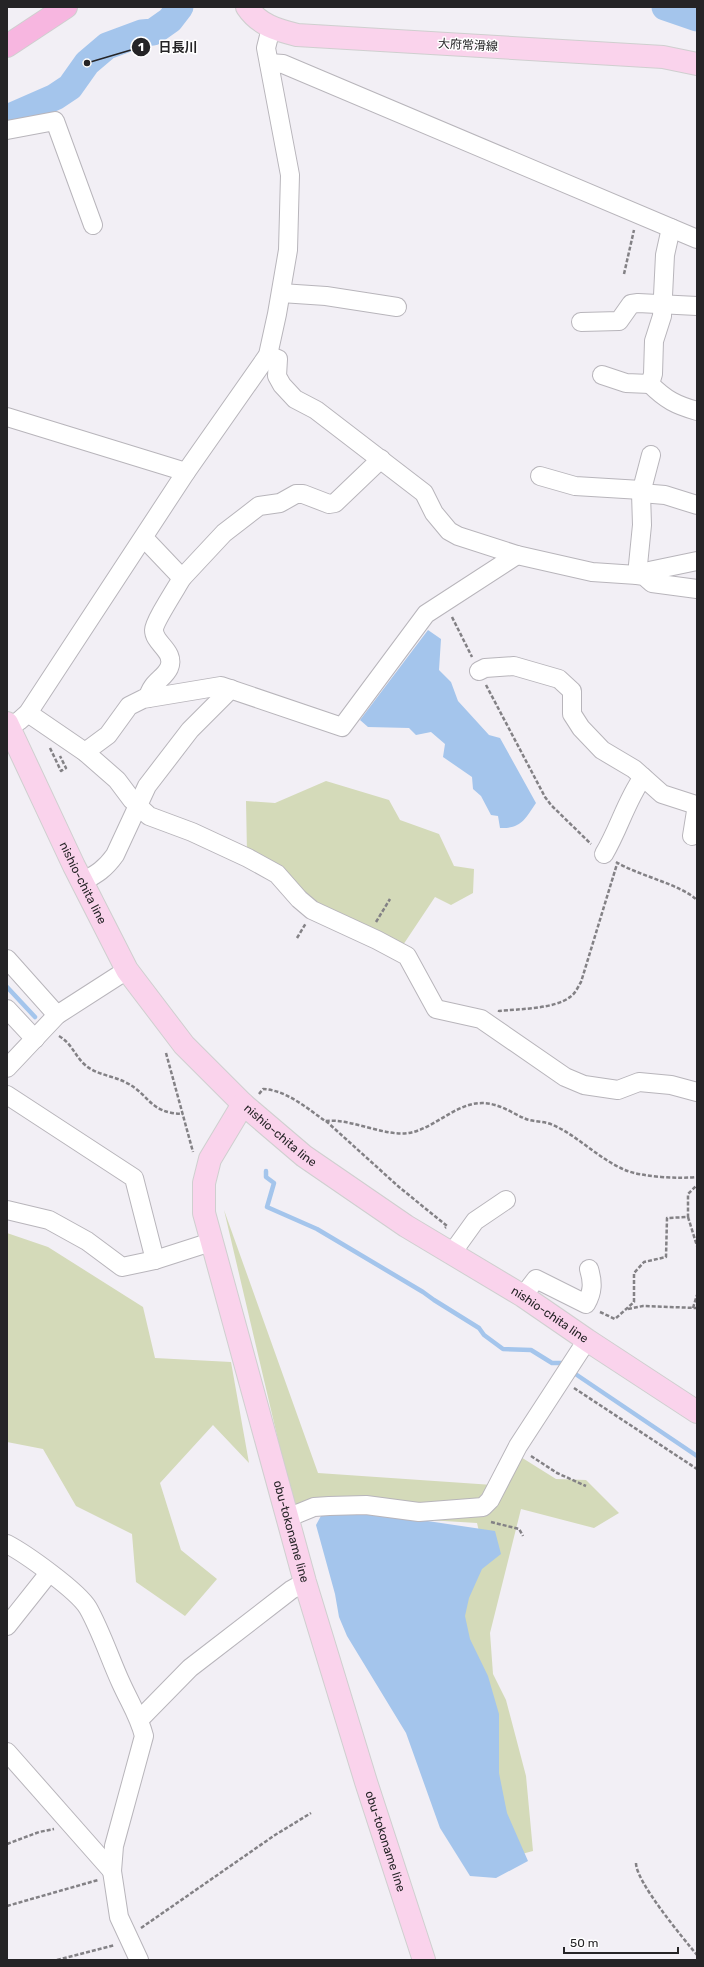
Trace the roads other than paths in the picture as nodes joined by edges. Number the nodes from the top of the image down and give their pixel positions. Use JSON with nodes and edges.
{"nodes":[{"id":1,"x":66,"y":7,"type":"edge"},
{"id":2,"x":247,"y":7,"type":"edge"},
{"id":3,"x":271,"y":28,"type":"junction"},
{"id":4,"x":7,"y":46,"type":"edge"},
{"id":5,"x":269,"y":63,"type":"junction"},
{"id":6,"x":697,"y":64,"type":"edge"},
{"id":7,"x":7,"y":130,"type":"edge"},
{"id":8,"x":93,"y":225,"type":"dead end"},
{"id":9,"x":671,"y":228,"type":"junction"},
{"id":10,"x":697,"y":240,"type":"edge"},
{"id":11,"x":281,"y":293,"type":"junction"},
{"id":12,"x":662,"y":305,"type":"junction"},
{"id":13,"x":697,"y":306,"type":"edge"},
{"id":14,"x":397,"y":307,"type":"dead end"},
{"id":15,"x":581,"y":322,"type":"dead end"},
{"id":16,"x":268,"y":355,"type":"junction"},
{"id":17,"x":602,"y":376,"type":"dead end"},
{"id":18,"x":650,"y":384,"type":"junction"},
{"id":19,"x":697,"y":411,"type":"edge"},
{"id":20,"x":7,"y":417,"type":"edge"},
{"id":21,"x":651,"y":455,"type":"dead end"},
{"id":22,"x":381,"y":459,"type":"junction"},
{"id":23,"x":186,"y":472,"type":"junction"},
{"id":24,"x":540,"y":476,"type":"dead end"},
{"id":25,"x":641,"y":492,"type":"junction"},
{"id":26,"x":697,"y":505,"type":"edge"},
{"id":27,"x":144,"y":538,"type":"junction"},
{"id":28,"x":517,"y":555,"type":"junction"},
{"id":29,"x":697,"y":561,"type":"edge"},
{"id":30,"x":641,"y":576,"type":"junction"},
{"id":31,"x":182,"y":578,"type":"junction"},
{"id":32,"x":697,"y":589,"type":"edge"},
{"id":33,"x":479,"y":671,"type":"road end"},
{"id":34,"x":156,"y":674,"type":"dead end"},
{"id":35,"x":231,"y":689,"type":"junction"},
{"id":36,"x":146,"y":698,"type":"junction"},
{"id":37,"x":28,"y":713,"type":"junction"},
{"id":38,"x":7,"y":725,"type":"edge"},
{"id":39,"x":85,"y":752,"type":"junction"},
{"id":40,"x":643,"y":777,"type":"junction"},
{"id":41,"x":696,"y":805,"type":"edge"},
{"id":42,"x":138,"y":806,"type":"junction"},
{"id":43,"x":692,"y":836,"type":"dead end"},
{"id":44,"x":611,"y":859,"type":"road end"},
{"id":45,"x":82,"y":882,"type":"junction"},
{"id":46,"x":7,"y":959,"type":"edge"},
{"id":47,"x":127,"y":970,"type":"junction"},
{"id":48,"x":7,"y":1009,"type":"edge"},
{"id":49,"x":46,"y":1026,"type":"junction"},
{"id":50,"x":7,"y":1068,"type":"edge"},
{"id":51,"x":697,"y":1092,"type":"edge"},
{"id":52,"x":7,"y":1095,"type":"edge"},
{"id":53,"x":245,"y":1106,"type":"junction"},
{"id":54,"x":506,"y":1200,"type":"dead end"},
{"id":55,"x":7,"y":1210,"type":"edge"},
{"id":56,"x":211,"y":1242,"type":"junction"},
{"id":57,"x":443,"y":1248,"type":"junction"},
{"id":58,"x":155,"y":1260,"type":"junction"},
{"id":59,"x":589,"y":1269,"type":"dead end"},
{"id":60,"x":524,"y":1296,"type":"junction"},
{"id":61,"x":587,"y":1340,"type":"junction"},
{"id":62,"x":697,"y":1412,"type":"edge"},
{"id":63,"x":287,"y":1518,"type":"junction"},
{"id":64,"x":7,"y":1544,"type":"edge"},
{"id":65,"x":49,"y":1573,"type":"junction"},
{"id":66,"x":305,"y":1582,"type":"junction"},
{"id":67,"x":7,"y":1626,"type":"edge"},
{"id":68,"x":140,"y":1719,"type":"junction"},
{"id":69,"x":7,"y":1752,"type":"edge"},
{"id":70,"x":112,"y":1873,"type":"junction"},
{"id":71,"x":139,"y":1960,"type":"edge"},
{"id":72,"x":424,"y":1960,"type":"edge"}],
"edges":[{"from":1,"to":4,"type":"highway"},
{"from":2,"to":3,"type":"main road","name":"大府常滑線"},
{"from":3,"to":5,"type":"street"},
{"from":3,"to":6,"type":"main road","name":"大府常滑線"},
{"from":5,"to":9,"type":"street"},
{"from":5,"to":11,"type":"street"},
{"from":7,"to":8,"type":"street"},
{"from":9,"to":10,"type":"street"},
{"from":9,"to":12,"type":"street"},
{"from":11,"to":14,"type":"street"},
{"from":11,"to":16,"type":"street"},
{"from":12,"to":13,"type":"street"},
{"from":12,"to":15,"type":"street"},
{"from":12,"to":18,"type":"street"},
{"from":16,"to":22,"type":"street"},
{"from":16,"to":23,"type":"street"},
{"from":17,"to":18,"type":"street"},
{"from":18,"to":19,"type":"street"},
{"from":20,"to":23,"type":"street"},
{"from":21,"to":25,"type":"street"},
{"from":22,"to":28,"type":"street"},
{"from":22,"to":31,"type":"street"},
{"from":23,"to":27,"type":"street"},
{"from":24,"to":25,"type":"street"},
{"from":25,"to":26,"type":"street"},
{"from":25,"to":30,"type":"street"},
{"from":27,"to":31,"type":"street"},
{"from":27,"to":37,"type":"street"},
{"from":28,"to":30,"type":"street"},
{"from":28,"to":35,"type":"street"},
{"from":29,"to":30,"type":"street"},
{"from":30,"to":32,"type":"street"},
{"from":31,"to":36,"type":"street"},
{"from":33,"to":40,"type":"street"},
{"from":34,"to":36,"type":"street"},
{"from":35,"to":36,"type":"street"},
{"from":35,"to":42,"type":"street"},
{"from":36,"to":39,"type":"street"},
{"from":37,"to":38,"type":"street"},
{"from":37,"to":39,"type":"street"},
{"from":38,"to":45,"type":"main road","name":"nishio-chita line"},
{"from":39,"to":42,"type":"street"},
{"from":40,"to":41,"type":"street"},
{"from":40,"to":44,"type":"street"},
{"from":41,"to":43,"type":"street"},
{"from":42,"to":45,"type":"street"},
{"from":42,"to":51,"type":"street"},
{"from":45,"to":47,"type":"main road","name":"nishio-chita line"},
{"from":46,"to":49,"type":"street"},
{"from":47,"to":49,"type":"street"},
{"from":47,"to":53,"type":"main road","name":"nishio-chita line"},
{"from":48,"to":49,"type":"street"},
{"from":49,"to":50,"type":"street"},
{"from":52,"to":58,"type":"street"},
{"from":53,"to":56,"type":"main road","name":"obu-tokoname line"},
{"from":53,"to":57,"type":"main road","name":"nishio-chita line"},
{"from":54,"to":57,"type":"street"},
{"from":55,"to":58,"type":"street"},
{"from":56,"to":58,"type":"street"},
{"from":56,"to":63,"type":"main road","name":"obu-tokoname line"},
{"from":57,"to":60,"type":"main road","name":"nishio-chita line"},
{"from":59,"to":60,"type":"street"},
{"from":60,"to":61,"type":"main road","name":"nishio-chita line"},
{"from":61,"to":62,"type":"main road","name":"nishio-chita line"},
{"from":61,"to":63,"type":"street"},
{"from":63,"to":66,"type":"main road","name":"obu-tokoname line"},
{"from":64,"to":65,"type":"street"},
{"from":65,"to":67,"type":"street"},
{"from":65,"to":68,"type":"street"},
{"from":66,"to":68,"type":"street"},
{"from":66,"to":72,"type":"main road","name":"obu-tokoname line"},
{"from":68,"to":70,"type":"street"},
{"from":69,"to":70,"type":"street"},
{"from":70,"to":71,"type":"street"}]}
